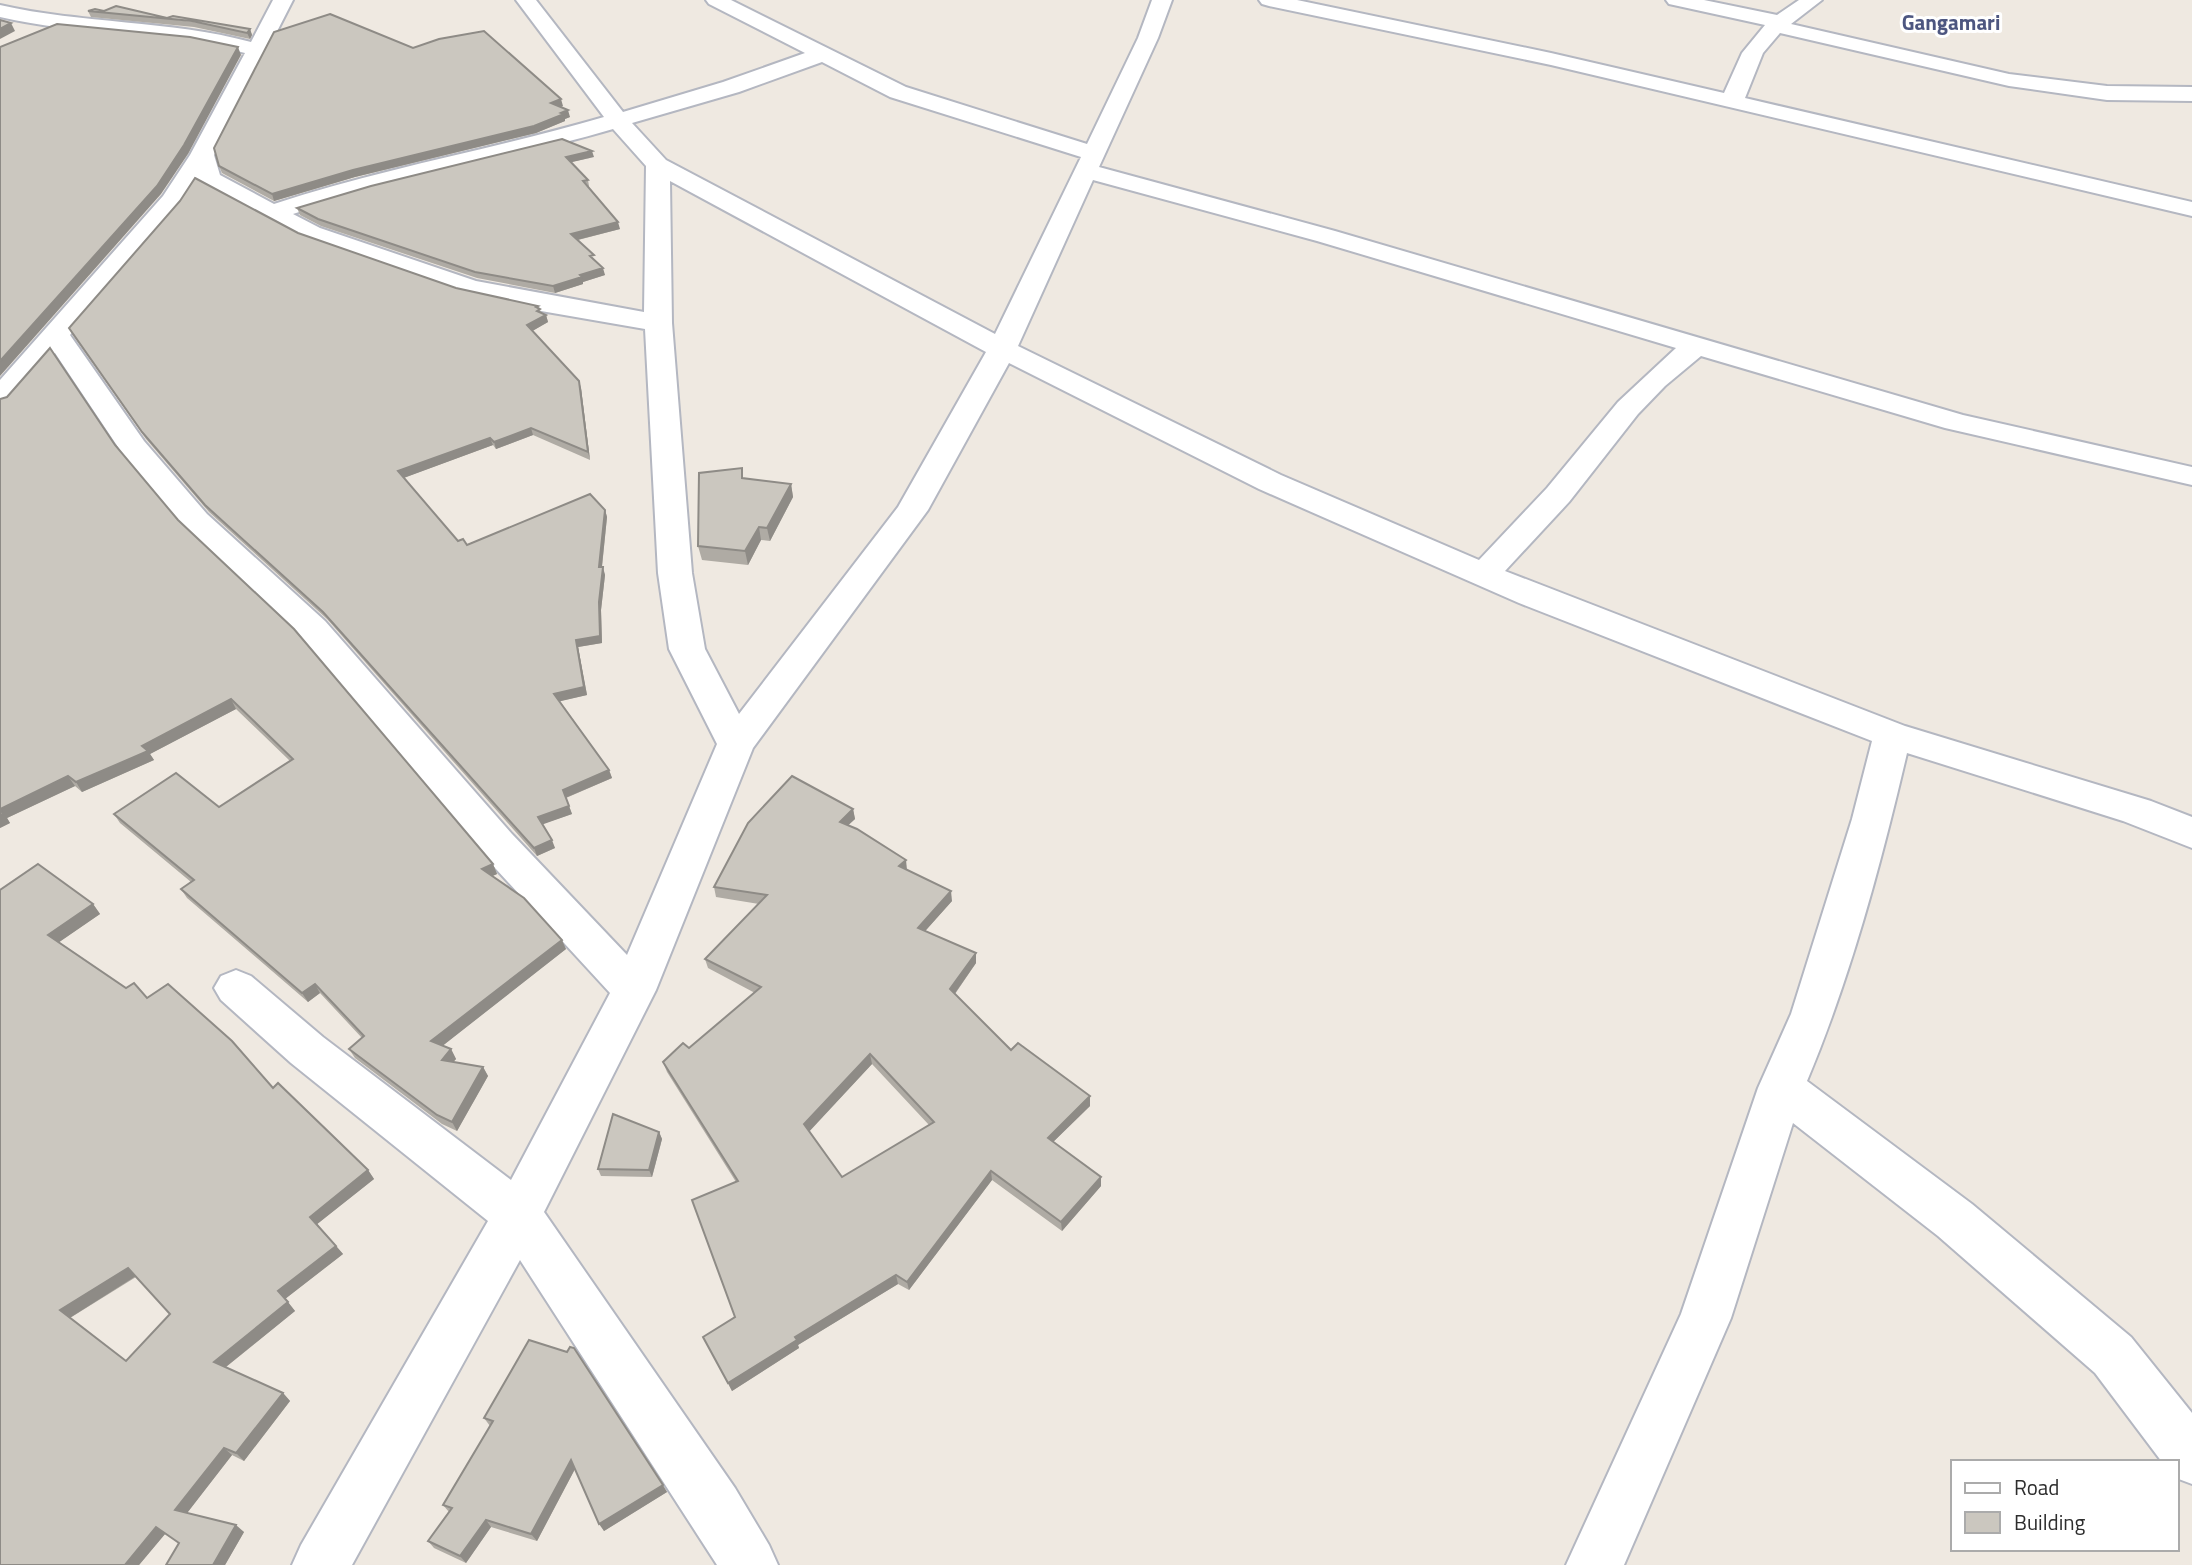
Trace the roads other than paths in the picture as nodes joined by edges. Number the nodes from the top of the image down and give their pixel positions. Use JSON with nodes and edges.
{"nodes":[{"id":1,"x":284,"y":0,"type":"edge"},
{"id":2,"x":526,"y":0,"type":"edge"},
{"id":3,"x":716,"y":0,"type":"edge"},
{"id":4,"x":1162,"y":0,"type":"edge"},
{"id":5,"x":1269,"y":0,"type":"edge"},
{"id":6,"x":1676,"y":0,"type":"edge"},
{"id":7,"x":1812,"y":0,"type":"edge"},
{"id":8,"x":1385,"y":3,"type":"dead end"},
{"id":9,"x":96,"y":5,"type":"dead end"},
{"id":10,"x":1744,"y":7,"type":"edge"},
{"id":11,"x":0,"y":11,"type":"edge"},
{"id":12,"x":55,"y":23,"type":"junction"},
{"id":13,"x":1777,"y":24,"type":"junction"},
{"id":14,"x":22,"y":38,"type":"edge"},
{"id":15,"x":258,"y":50,"type":"junction"},
{"id":16,"x":821,"y":55,"type":"junction"},
{"id":17,"x":1528,"y":55,"type":"junction"},
{"id":18,"x":2192,"y":94,"type":"edge"},
{"id":19,"x":1732,"y":102,"type":"junction"},
{"id":20,"x":618,"y":121,"type":"junction"},
{"id":21,"x":202,"y":155,"type":"junction"},
{"id":22,"x":1089,"y":161,"type":"junction"},
{"id":23,"x":658,"y":165,"type":"junction"},
{"id":24,"x":2192,"y":209,"type":"edge"},
{"id":25,"x":271,"y":213,"type":"junction"},
{"id":26,"x":658,"y":323,"type":"junction"},
{"id":27,"x":55,"y":333,"type":"junction"},
{"id":28,"x":1695,"y":346,"type":"junction"},
{"id":29,"x":1002,"y":349,"type":"junction"},
{"id":30,"x":0,"y":398,"type":"edge"},
{"id":31,"x":2192,"y":476,"type":"edge"},
{"id":32,"x":1484,"y":574,"type":"junction"},
{"id":33,"x":1892,"y":735,"type":"junction"},
{"id":34,"x":736,"y":744,"type":"junction"},
{"id":35,"x":2192,"y":833,"type":"edge"},
{"id":36,"x":236,"y":988,"type":"dead end"},
{"id":37,"x":634,"y":990,"type":"junction"},
{"id":38,"x":1781,"y":1088,"type":"junction"},
{"id":39,"x":518,"y":1215,"type":"junction"},
{"id":40,"x":2192,"y":1457,"type":"edge"},
{"id":41,"x":321,"y":1565,"type":"edge"},
{"id":42,"x":748,"y":1565,"type":"edge"},
{"id":43,"x":1595,"y":1565,"type":"edge"}],
"edges":[{"from":1,"to":15,"type":"street"},
{"from":2,"to":20,"type":"street"},
{"from":3,"to":16,"type":"street"},
{"from":4,"to":22,"type":"street"},
{"from":5,"to":17,"type":"street"},
{"from":6,"to":10,"type":"street"},
{"from":7,"to":13,"type":"street"},
{"from":8,"to":17,"type":"street"},
{"from":9,"to":12,"type":"street"},
{"from":10,"to":13,"type":"street"},
{"from":11,"to":12,"type":"street"},
{"from":12,"to":14,"type":"street"},
{"from":12,"to":15,"type":"street"},
{"from":13,"to":18,"type":"street"},
{"from":13,"to":19,"type":"street"},
{"from":15,"to":21,"type":"street"},
{"from":16,"to":20,"type":"street"},
{"from":16,"to":22,"type":"street"},
{"from":17,"to":19,"type":"street"},
{"from":19,"to":24,"type":"street"},
{"from":20,"to":23,"type":"street"},
{"from":20,"to":25,"type":"street"},
{"from":21,"to":25,"type":"street"},
{"from":21,"to":27,"type":"street"},
{"from":22,"to":28,"type":"street"},
{"from":22,"to":29,"type":"street"},
{"from":23,"to":26,"type":"street"},
{"from":23,"to":29,"type":"street"},
{"from":25,"to":26,"type":"street"},
{"from":26,"to":34,"type":"street"},
{"from":27,"to":30,"type":"street"},
{"from":27,"to":37,"type":"street"},
{"from":28,"to":31,"type":"street"},
{"from":28,"to":32,"type":"street"},
{"from":29,"to":32,"type":"street"},
{"from":29,"to":34,"type":"street"},
{"from":32,"to":33,"type":"street"},
{"from":33,"to":35,"type":"street"},
{"from":33,"to":38,"type":"street"},
{"from":34,"to":37,"type":"street"},
{"from":36,"to":39,"type":"street"},
{"from":37,"to":39,"type":"street"},
{"from":38,"to":40,"type":"street"},
{"from":38,"to":43,"type":"street"},
{"from":39,"to":41,"type":"street"},
{"from":39,"to":42,"type":"street"}]}
